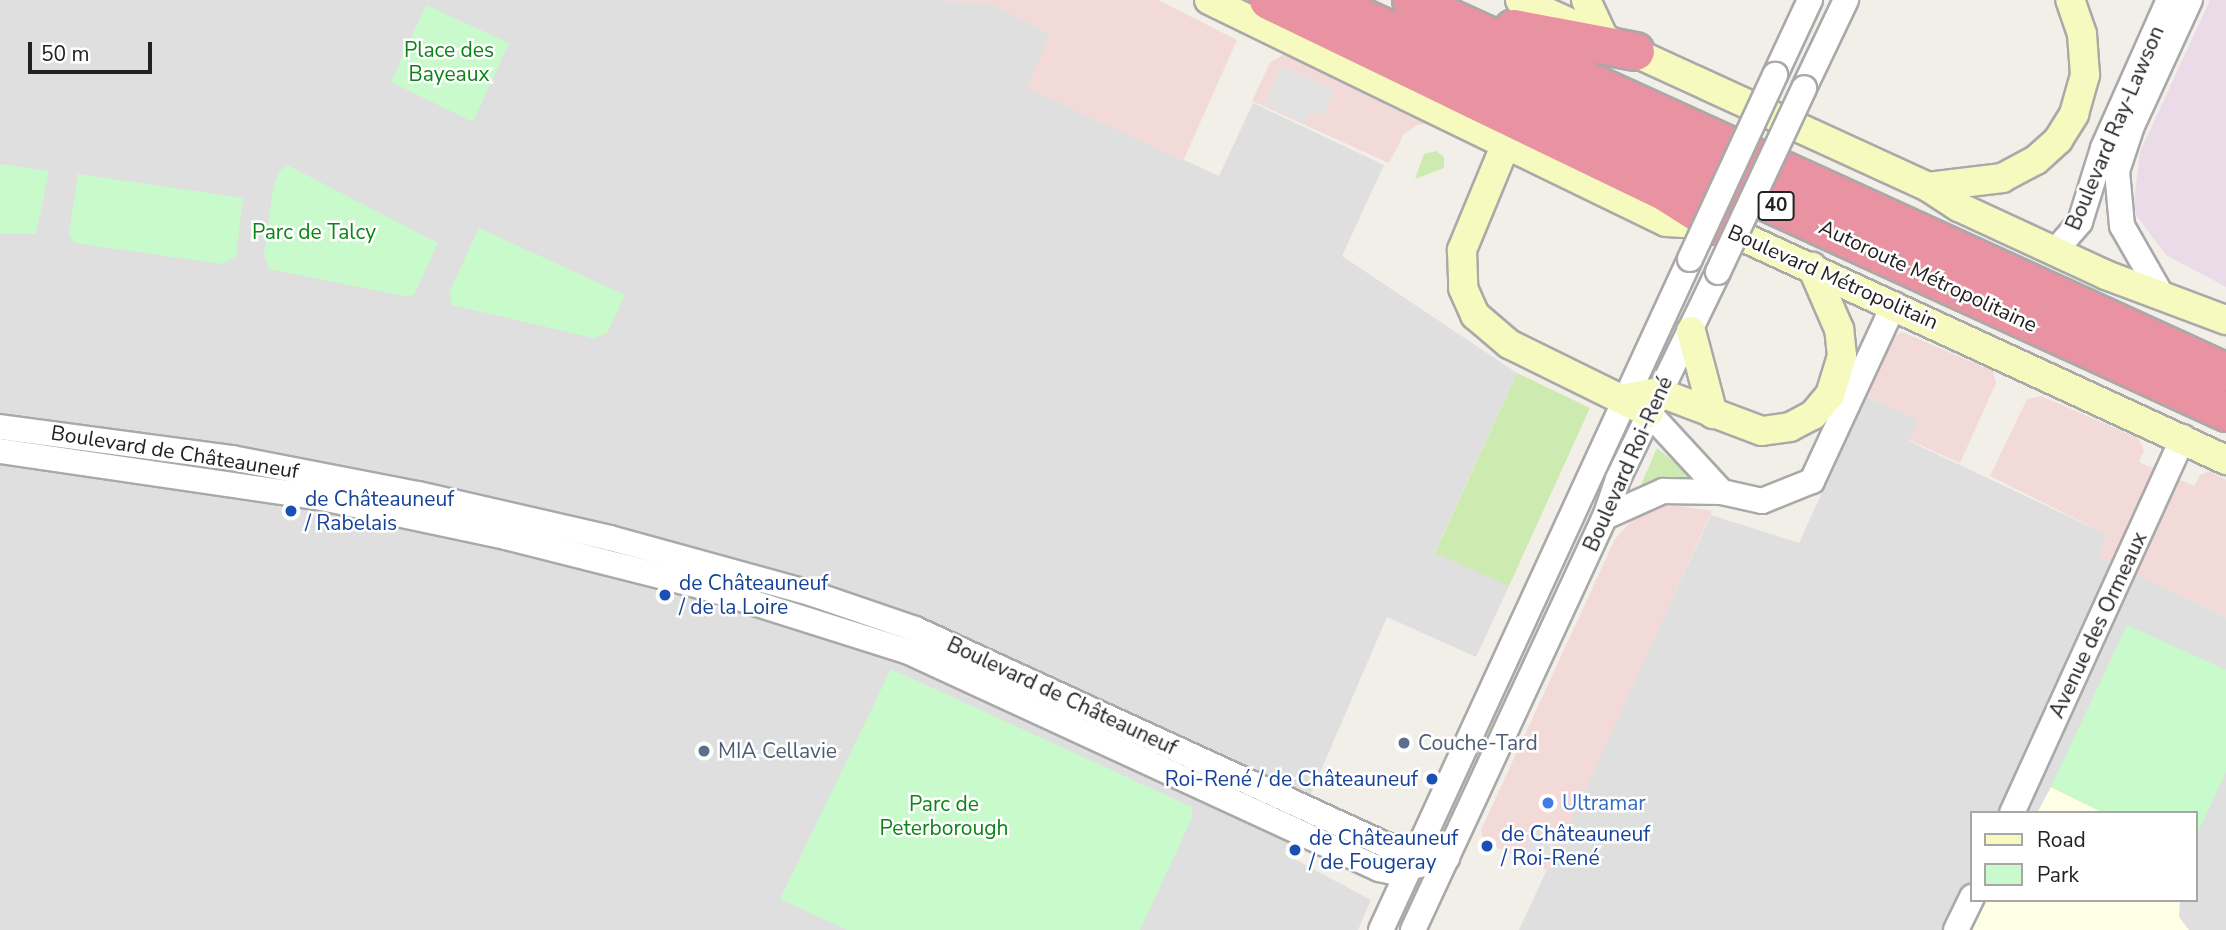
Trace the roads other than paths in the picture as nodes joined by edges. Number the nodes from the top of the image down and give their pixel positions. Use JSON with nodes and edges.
{"nodes":[{"id":1,"x":1209,"y":0,"type":"edge"},
{"id":2,"x":1268,"y":0,"type":"edge"},
{"id":3,"x":1325,"y":0,"type":"edge"},
{"id":4,"x":1520,"y":0,"type":"edge"},
{"id":5,"x":1587,"y":0,"type":"edge"},
{"id":6,"x":1810,"y":0,"type":"edge"},
{"id":7,"x":1846,"y":0,"type":"edge"},
{"id":8,"x":2070,"y":0,"type":"edge"},
{"id":9,"x":2169,"y":0,"type":"edge"},
{"id":10,"x":2190,"y":0,"type":"edge"},
{"id":11,"x":1416,"y":2,"type":"edge"},
{"id":12,"x":1602,"y":35,"type":"junction"},
{"id":13,"x":1635,"y":51,"type":"junction"},
{"id":14,"x":1505,"y":146,"type":"junction"},
{"id":15,"x":1928,"y":187,"type":"junction"},
{"id":16,"x":1717,"y":225,"type":"junction"},
{"id":17,"x":2055,"y":251,"type":"junction"},
{"id":18,"x":1812,"y":267,"type":"junction"},
{"id":19,"x":2161,"y":294,"type":"junction"},
{"id":20,"x":1894,"y":304,"type":"junction"},
{"id":21,"x":2226,"y":320,"type":"edge"},
{"id":22,"x":1691,"y":331,"type":"junction"},
{"id":23,"x":2226,"y":372,"type":"edge"},
{"id":24,"x":1625,"y":398,"type":"junction"},
{"id":25,"x":1654,"y":403,"type":"junction"},
{"id":26,"x":2226,"y":412,"type":"edge"},
{"id":27,"x":1713,"y":414,"type":"junction"},
{"id":28,"x":0,"y":427,"type":"edge"},
{"id":29,"x":2183,"y":437,"type":"junction"},
{"id":30,"x":0,"y":451,"type":"edge"},
{"id":31,"x":2226,"y":460,"type":"edge"},
{"id":32,"x":1722,"y":492,"type":"junction"},
{"id":33,"x":1605,"y":517,"type":"junction"},
{"id":34,"x":2013,"y":811,"type":"edge"},
{"id":35,"x":1447,"y":858,"type":"junction"},
{"id":36,"x":1411,"y":862,"type":"junction"},
{"id":37,"x":1970,"y":901,"type":"edge"},
{"id":38,"x":1381,"y":930,"type":"edge"},
{"id":39,"x":1413,"y":930,"type":"edge"},
{"id":40,"x":1956,"y":930,"type":"edge"}],
"edges":[{"from":1,"to":14,"type":"main road","name":"Boulevard Métropolitain"},
{"from":2,"to":16,"type":"highway"},
{"from":3,"to":26,"type":"highway","name":"Autoroute Métropolitaine","number":"40"},
{"from":4,"to":12,"type":"main road"},
{"from":5,"to":12,"type":"main road"},
{"from":6,"to":24,"type":"street","name":"Boulevard Roi-René","bridge":true},
{"from":7,"to":22,"type":"street","name":"Boulevard Roi-René","bridge":true},
{"from":8,"to":15,"type":"main road"},
{"from":9,"to":17,"type":"street","name":"Boulevard Ray-Lawson"},
{"from":10,"to":19,"type":"street","name":"Boulevard Ray-Lawson"},
{"from":11,"to":13,"type":"highway"},
{"from":11,"to":23,"type":"highway","name":"Autoroute Métropolitaine","number":"40"},
{"from":12,"to":13,"type":"main road"},
{"from":13,"to":15,"type":"main road"},
{"from":14,"to":16,"type":"main road","name":"Boulevard Métropolitain"},
{"from":14,"to":24,"type":"main road"},
{"from":15,"to":17,"type":"main road"},
{"from":16,"to":18,"type":"main road","name":"Boulevard Métropolitain"},
{"from":17,"to":19,"type":"main road"},
{"from":18,"to":20,"type":"main road","name":"Boulevard Métropolitain"},
{"from":18,"to":27,"type":"main road"},
{"from":19,"to":21,"type":"main road"},
{"from":20,"to":29,"type":"main road","name":"Boulevard Métropolitain"},
{"from":20,"to":32,"type":"street"},
{"from":22,"to":25,"type":"street","name":"Boulevard Roi-René"},
{"from":22,"to":27,"type":"main road"},
{"from":24,"to":25,"type":"main road"},
{"from":24,"to":36,"type":"street","name":"Boulevard Roi-René"},
{"from":25,"to":27,"type":"main road"},
{"from":25,"to":32,"type":"street"},
{"from":25,"to":33,"type":"street","name":"Boulevard Roi-René"},
{"from":28,"to":36,"type":"street","name":"Boulevard de Châteauneuf"},
{"from":29,"to":31,"type":"main road","name":"Boulevard Métropolitain"},
{"from":29,"to":34,"type":"street","name":"Avenue des Ormeaux"},
{"from":30,"to":36,"type":"street","name":"Boulevard de Châteauneuf"},
{"from":32,"to":33,"type":"street"},
{"from":33,"to":35,"type":"street","name":"Boulevard Roi-René"},
{"from":35,"to":36,"type":"street","name":"Boulevard de Châteauneuf"},
{"from":35,"to":39,"type":"street","name":"Boulevard Roi-René"},
{"from":36,"to":38,"type":"street","name":"Boulevard Roi-René"},
{"from":37,"to":40,"type":"street"}]}
